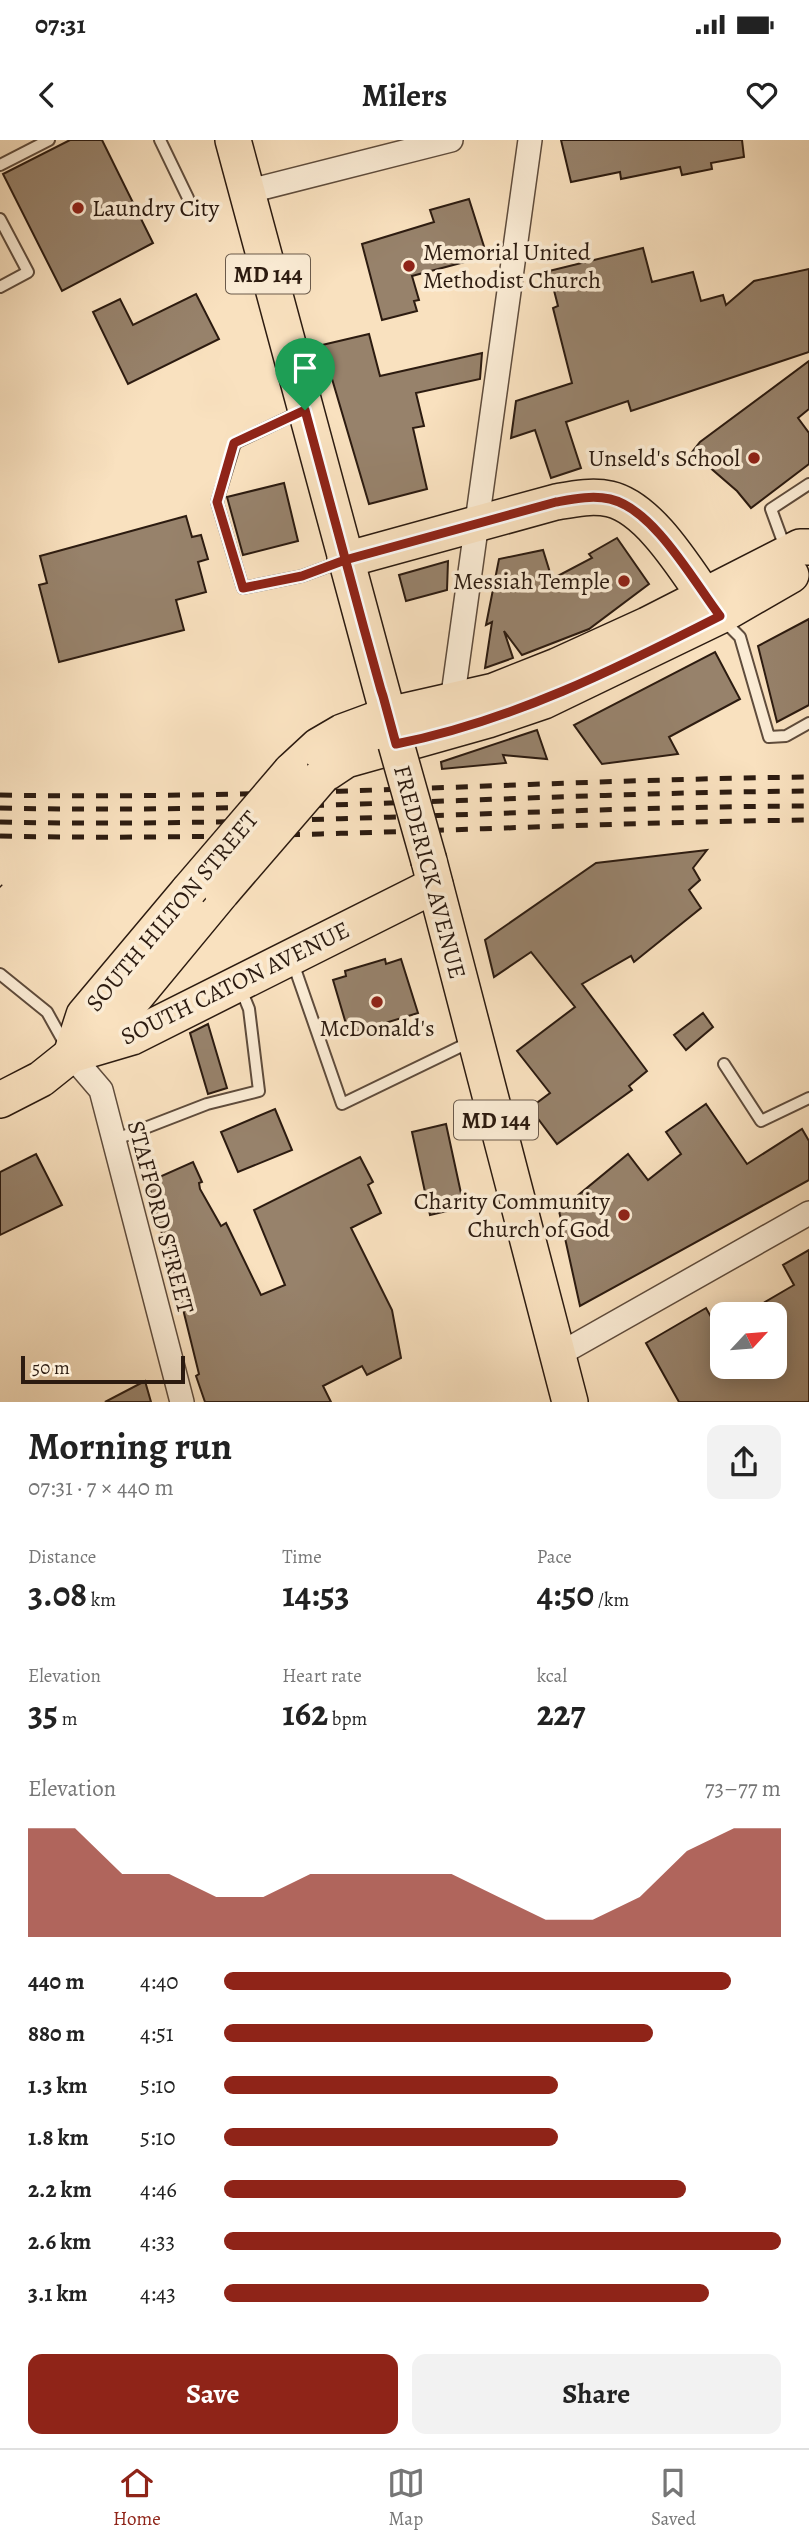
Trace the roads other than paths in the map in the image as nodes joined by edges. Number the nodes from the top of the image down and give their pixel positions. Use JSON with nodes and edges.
{"nodes":[{"id":1,"x":49,"y":140,"type":"edge"},
{"id":2,"x":160,"y":140,"type":"edge"},
{"id":3,"x":233,"y":140,"type":"edge"},
{"id":4,"x":451,"y":140,"type":"edge"},
{"id":5,"x":530,"y":140,"type":"edge"},
{"id":6,"x":0,"y":165,"type":"edge"},
{"id":7,"x":246,"y":192,"type":"junction"},
{"id":8,"x":188,"y":198,"type":"dead end"},
{"id":9,"x":0,"y":219,"type":"edge"},
{"id":10,"x":0,"y":287,"type":"edge"},
{"id":11,"x":305,"y":410,"type":"junction"},
{"id":12,"x":809,"y":484,"type":"edge"},
{"id":13,"x":476,"y":524,"type":"junction"},
{"id":14,"x":802,"y":555,"type":"edge"},
{"id":15,"x":345,"y":560,"type":"junction"},
{"id":16,"x":711,"y":605,"type":"junction"},
{"id":17,"x":452,"y":702,"type":"junction"},
{"id":18,"x":809,"y":723,"type":"edge"},
{"id":19,"x":392,"y":730,"type":"junction"},
{"id":20,"x":432,"y":873,"type":"junction"},
{"id":21,"x":291,"y":957,"type":"junction"},
{"id":22,"x":0,"y":974,"type":"edge"},
{"id":23,"x":239,"y":983,"type":"junction"},
{"id":24,"x":475,"y":1040,"type":"junction"},
{"id":25,"x":71,"y":1055,"type":"junction"},
{"id":26,"x":724,"y":1064,"type":"dead end"},
{"id":27,"x":809,"y":1098,"type":"edge"},
{"id":28,"x":0,"y":1100,"type":"edge"},
{"id":29,"x":114,"y":1140,"type":"junction"},
{"id":30,"x":809,"y":1213,"type":"edge"},
{"id":31,"x":558,"y":1355,"type":"junction"},
{"id":32,"x":182,"y":1402,"type":"edge"},
{"id":33,"x":570,"y":1402,"type":"edge"}],
"edges":[{"from":1,"to":6,"type":"lane"},
{"from":2,"to":8,"type":"lane"},
{"from":3,"to":7,"type":"main road","name":"FREDERICK AVENUE","number":"MD 144"},
{"from":4,"to":7,"type":"street"},
{"from":5,"to":13,"type":"street"},
{"from":7,"to":11,"type":"main road","name":"FREDERICK AVENUE","number":"MD 144"},
{"from":9,"to":10,"type":"lane"},
{"from":11,"to":15,"type":"main road","name":"FREDERICK AVENUE","number":"MD 144"},
{"from":11,"to":15,"type":"lane"},
{"from":12,"to":14,"type":"lane"},
{"from":13,"to":15,"type":"main road"},
{"from":13,"to":16,"type":"main road"},
{"from":13,"to":17,"type":"street"},
{"from":14,"to":16,"type":"main road","name":"SOUTH HILTON STREET"},
{"from":15,"to":19,"type":"main road","name":"FREDERICK AVENUE","number":"MD 144"},
{"from":16,"to":17,"type":"main road","name":"SOUTH HILTON STREET"},
{"from":16,"to":18,"type":"lane"},
{"from":16,"to":19,"type":"main road","name":"SOUTH HILTON STREET"},
{"from":17,"to":19,"type":"main road","name":"SOUTH HILTON STREET"},
{"from":19,"to":20,"type":"main road","name":"FREDERICK AVENUE","number":"MD 144","bridge":true},
{"from":19,"to":25,"type":"main road","name":"SOUTH HILTON STREET","bridge":true},
{"from":20,"to":21,"type":"main road","name":"SOUTH CATON AVENUE"},
{"from":20,"to":24,"type":"main road","name":"FREDERICK AVENUE","number":"MD 144"},
{"from":21,"to":23,"type":"main road","name":"SOUTH CATON AVENUE"},
{"from":21,"to":24,"type":"lane"},
{"from":22,"to":25,"type":"lane"},
{"from":23,"to":25,"type":"main road","name":"SOUTH CATON AVENUE"},
{"from":23,"to":29,"type":"lane"},
{"from":24,"to":31,"type":"main road","name":"FREDERICK AVENUE","number":"MD 144"},
{"from":25,"to":28,"type":"main road","name":"SOUTH CATON AVENUE"},
{"from":25,"to":29,"type":"street","name":"STAFFORD STREET"},
{"from":26,"to":27,"type":"lane"},
{"from":29,"to":32,"type":"street","name":"STAFFORD STREET"},
{"from":30,"to":31,"type":"street"},
{"from":31,"to":33,"type":"main road","name":"FREDERICK AVENUE","number":"MD 144"}]}
